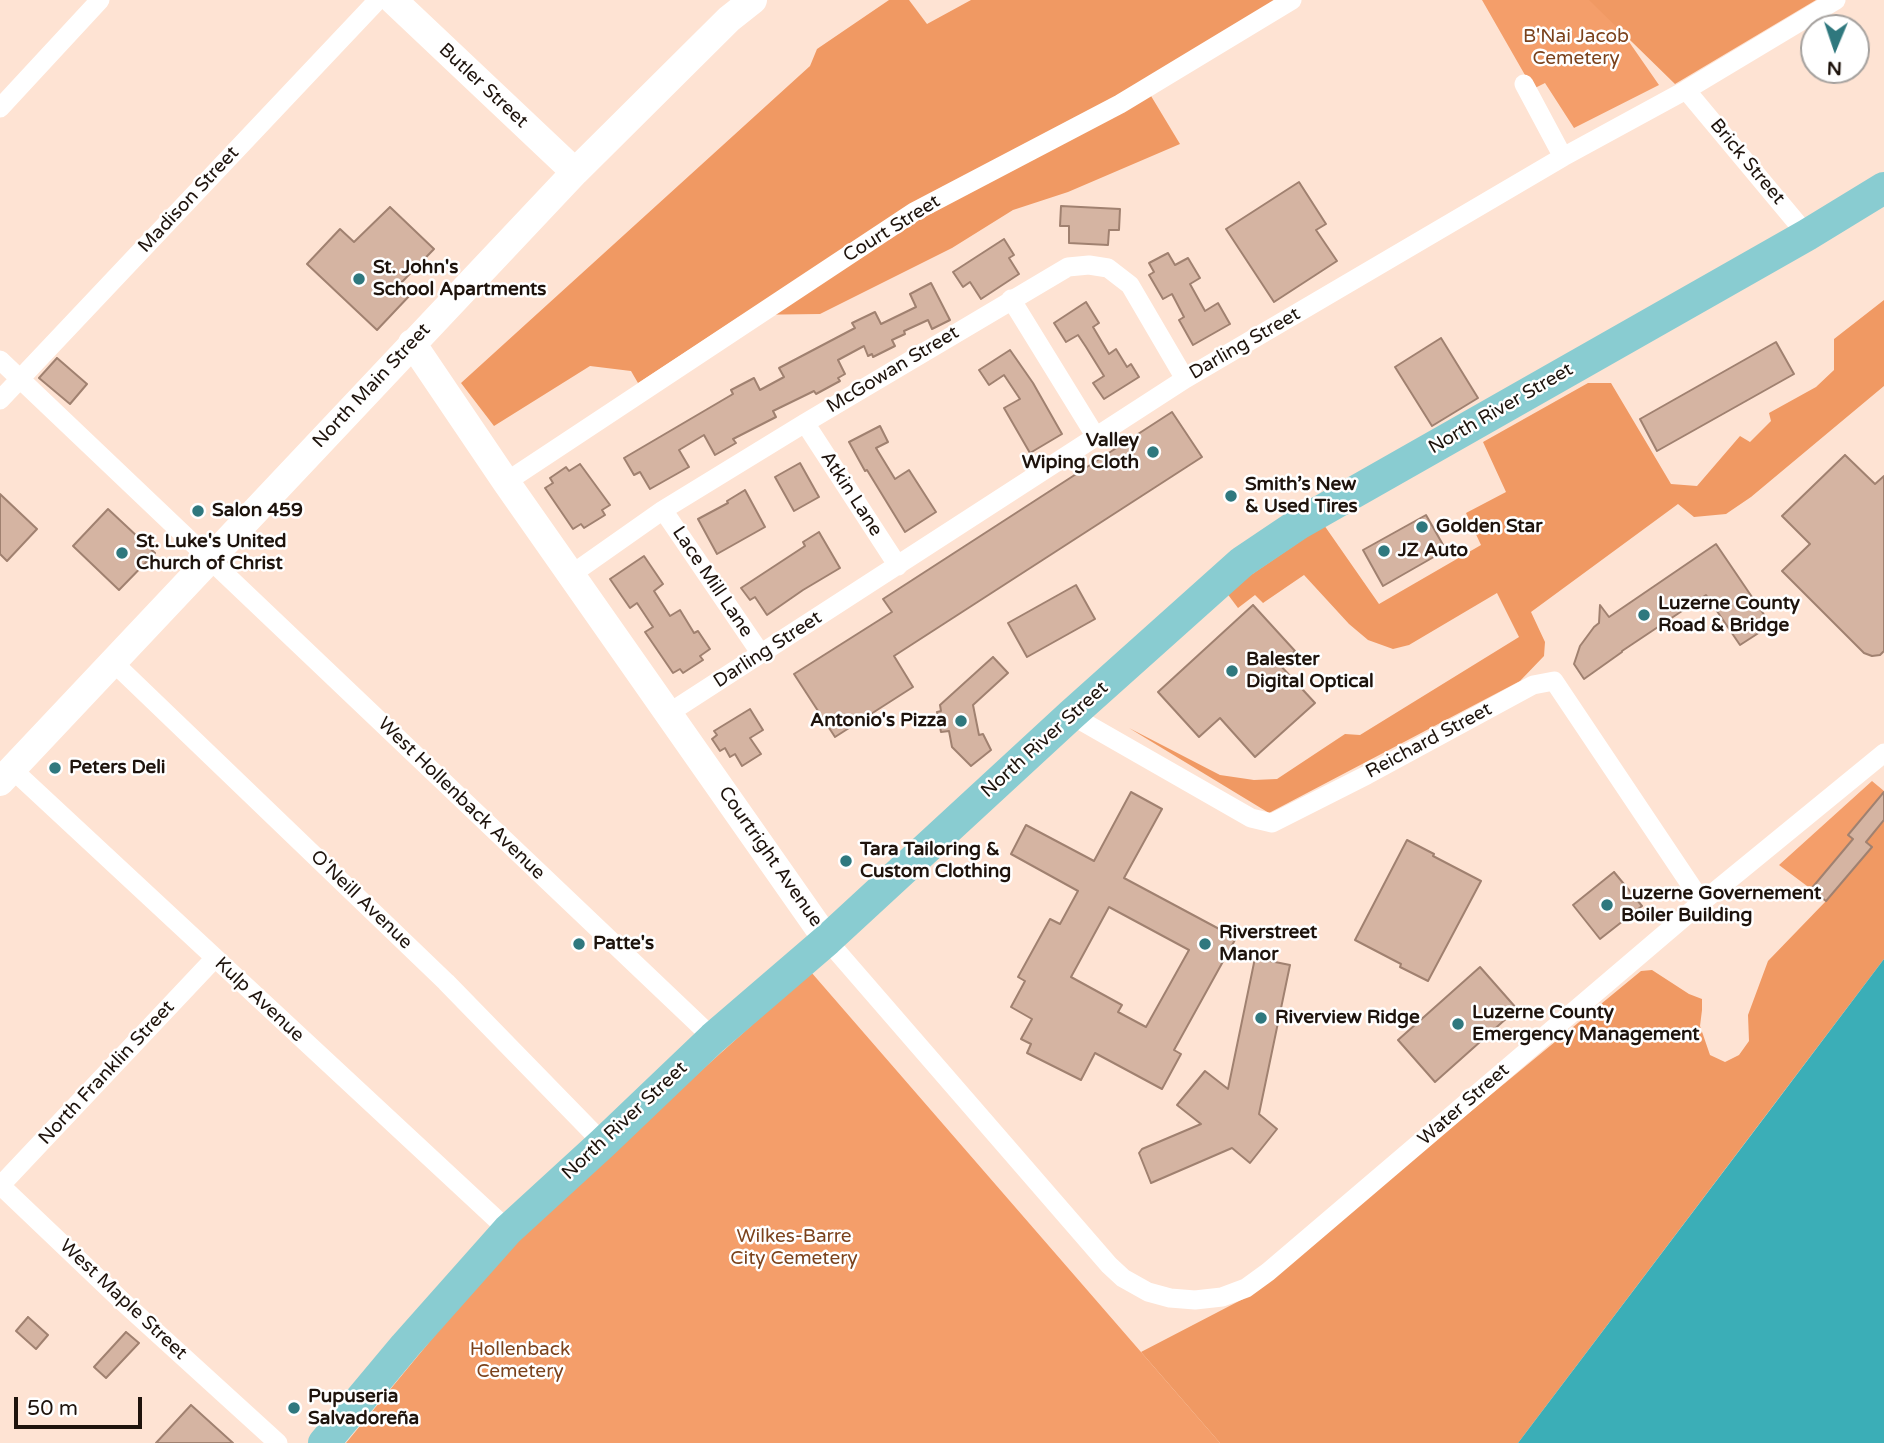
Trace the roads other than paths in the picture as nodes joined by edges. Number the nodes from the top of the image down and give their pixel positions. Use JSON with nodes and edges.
{"nodes":[{"id":1,"x":100,"y":0,"type":"edge"},
{"id":2,"x":378,"y":0,"type":"edge"},
{"id":3,"x":393,"y":0,"type":"edge"},
{"id":4,"x":754,"y":0,"type":"edge"},
{"id":5,"x":1292,"y":0,"type":"edge"},
{"id":6,"x":1836,"y":0,"type":"edge"},
{"id":7,"x":1524,"y":84,"type":"dead end"},
{"id":8,"x":1686,"y":89,"type":"junction"},
{"id":9,"x":0,"y":108,"type":"edge"},
{"id":10,"x":1563,"y":157,"type":"junction"},
{"id":11,"x":575,"y":172,"type":"junction"},
{"id":12,"x":1884,"y":188,"type":"edge"},
{"id":13,"x":1807,"y":235,"type":"junction"},
{"id":14,"x":1011,"y":299,"type":"junction"},
{"id":15,"x":412,"y":343,"type":"junction"},
{"id":16,"x":0,"y":360,"type":"edge"},
{"id":17,"x":20,"y":379,"type":"junction"},
{"id":18,"x":1185,"y":379,"type":"junction"},
{"id":19,"x":0,"y":400,"type":"edge"},
{"id":20,"x":805,"y":422,"type":"junction"},
{"id":21,"x":1096,"y":437,"type":"junction"},
{"id":22,"x":506,"y":482,"type":"junction"},
{"id":23,"x":663,"y":510,"type":"junction"},
{"id":24,"x":209,"y":559,"type":"junction"},
{"id":25,"x":898,"y":566,"type":"junction"},
{"id":26,"x":572,"y":574,"type":"junction"},
{"id":27,"x":761,"y":654,"type":"junction"},
{"id":28,"x":113,"y":662,"type":"junction"},
{"id":29,"x":670,"y":713,"type":"junction"},
{"id":30,"x":1071,"y":715,"type":"junction"},
{"id":31,"x":1884,"y":753,"type":"edge"},
{"id":32,"x":6,"y":776,"type":"edge"},
{"id":33,"x":1702,"y":902,"type":"junction"},
{"id":34,"x":827,"y":940,"type":"junction"},
{"id":35,"x":214,"y":959,"type":"junction"},
{"id":36,"x":713,"y":1038,"type":"junction"},
{"id":37,"x":603,"y":1143,"type":"junction"},
{"id":38,"x":0,"y":1186,"type":"edge"},
{"id":39,"x":508,"y":1230,"type":"junction"},
{"id":40,"x":1195,"y":1300,"type":"joint"},
{"id":41,"x":278,"y":1443,"type":"edge"},
{"id":42,"x":324,"y":1443,"type":"edge"}],
"edges":[{"from":1,"to":9,"type":"street"},
{"from":2,"to":17,"type":"street","name":"Madison Street"},
{"from":3,"to":11,"type":"main road","name":"Butler Street"},
{"from":4,"to":11,"type":"main road","name":"North Main Street"},
{"from":5,"to":22,"type":"street","name":"Court Street"},
{"from":6,"to":8,"type":"street","name":"Darling Street"},
{"from":7,"to":10,"type":"street"},
{"from":8,"to":10,"type":"street","name":"Darling Street"},
{"from":8,"to":13,"type":"street","name":"Brick Street"},
{"from":10,"to":18,"type":"street","name":"Darling Street"},
{"from":11,"to":15,"type":"main road","name":"North Main Street"},
{"from":12,"to":13,"type":"main road","name":"North River Street"},
{"from":13,"to":30,"type":"main road","name":"North River Street"},
{"from":14,"to":18,"type":"street","name":"McGowan Street"},
{"from":14,"to":20,"type":"street","name":"McGowan Street"},
{"from":14,"to":21,"type":"street"},
{"from":15,"to":22,"type":"main road","name":"Courtright Avenue"},
{"from":15,"to":24,"type":"main road","name":"North Main Street"},
{"from":16,"to":17,"type":"street","name":"West Hollenback Avenue"},
{"from":17,"to":19,"type":"street","name":"Madison Street"},
{"from":17,"to":24,"type":"street","name":"West Hollenback Avenue"},
{"from":18,"to":21,"type":"street","name":"Darling Street"},
{"from":20,"to":23,"type":"street","name":"McGowan Street"},
{"from":20,"to":25,"type":"street","name":"Atkin Lane"},
{"from":21,"to":25,"type":"street","name":"Darling Street"},
{"from":22,"to":26,"type":"main road","name":"Courtright Avenue"},
{"from":23,"to":26,"type":"street","name":"McGowan Street"},
{"from":23,"to":27,"type":"street","name":"Lace Mill Lane"},
{"from":24,"to":28,"type":"main road","name":"North Main Street"},
{"from":24,"to":36,"type":"street","name":"West Hollenback Avenue"},
{"from":25,"to":27,"type":"street","name":"Darling Street"},
{"from":26,"to":29,"type":"main road","name":"Courtright Avenue"},
{"from":27,"to":29,"type":"street","name":"Darling Street"},
{"from":28,"to":32,"type":"main road","name":"North Main Street"},
{"from":28,"to":37,"type":"street","name":"O'Neill Avenue"},
{"from":29,"to":34,"type":"main road","name":"Courtright Avenue"},
{"from":30,"to":33,"type":"street","name":"Reichard Street"},
{"from":30,"to":34,"type":"main road","name":"North River Street"},
{"from":31,"to":33,"type":"street","name":"Water Street"},
{"from":32,"to":35,"type":"street","name":"Kulp Avenue"},
{"from":33,"to":40,"type":"street","name":"Water Street"},
{"from":34,"to":36,"type":"main road","name":"North River Street"},
{"from":34,"to":40,"type":"street","name":"Courtright Avenue"},
{"from":35,"to":38,"type":"street","name":"North Franklin Street"},
{"from":35,"to":39,"type":"street","name":"Kulp Avenue"},
{"from":36,"to":37,"type":"main road","name":"North River Street"},
{"from":37,"to":39,"type":"main road","name":"North River Street"},
{"from":38,"to":41,"type":"street","name":"West Maple Street"},
{"from":39,"to":42,"type":"main road","name":"North River Street"}]}
